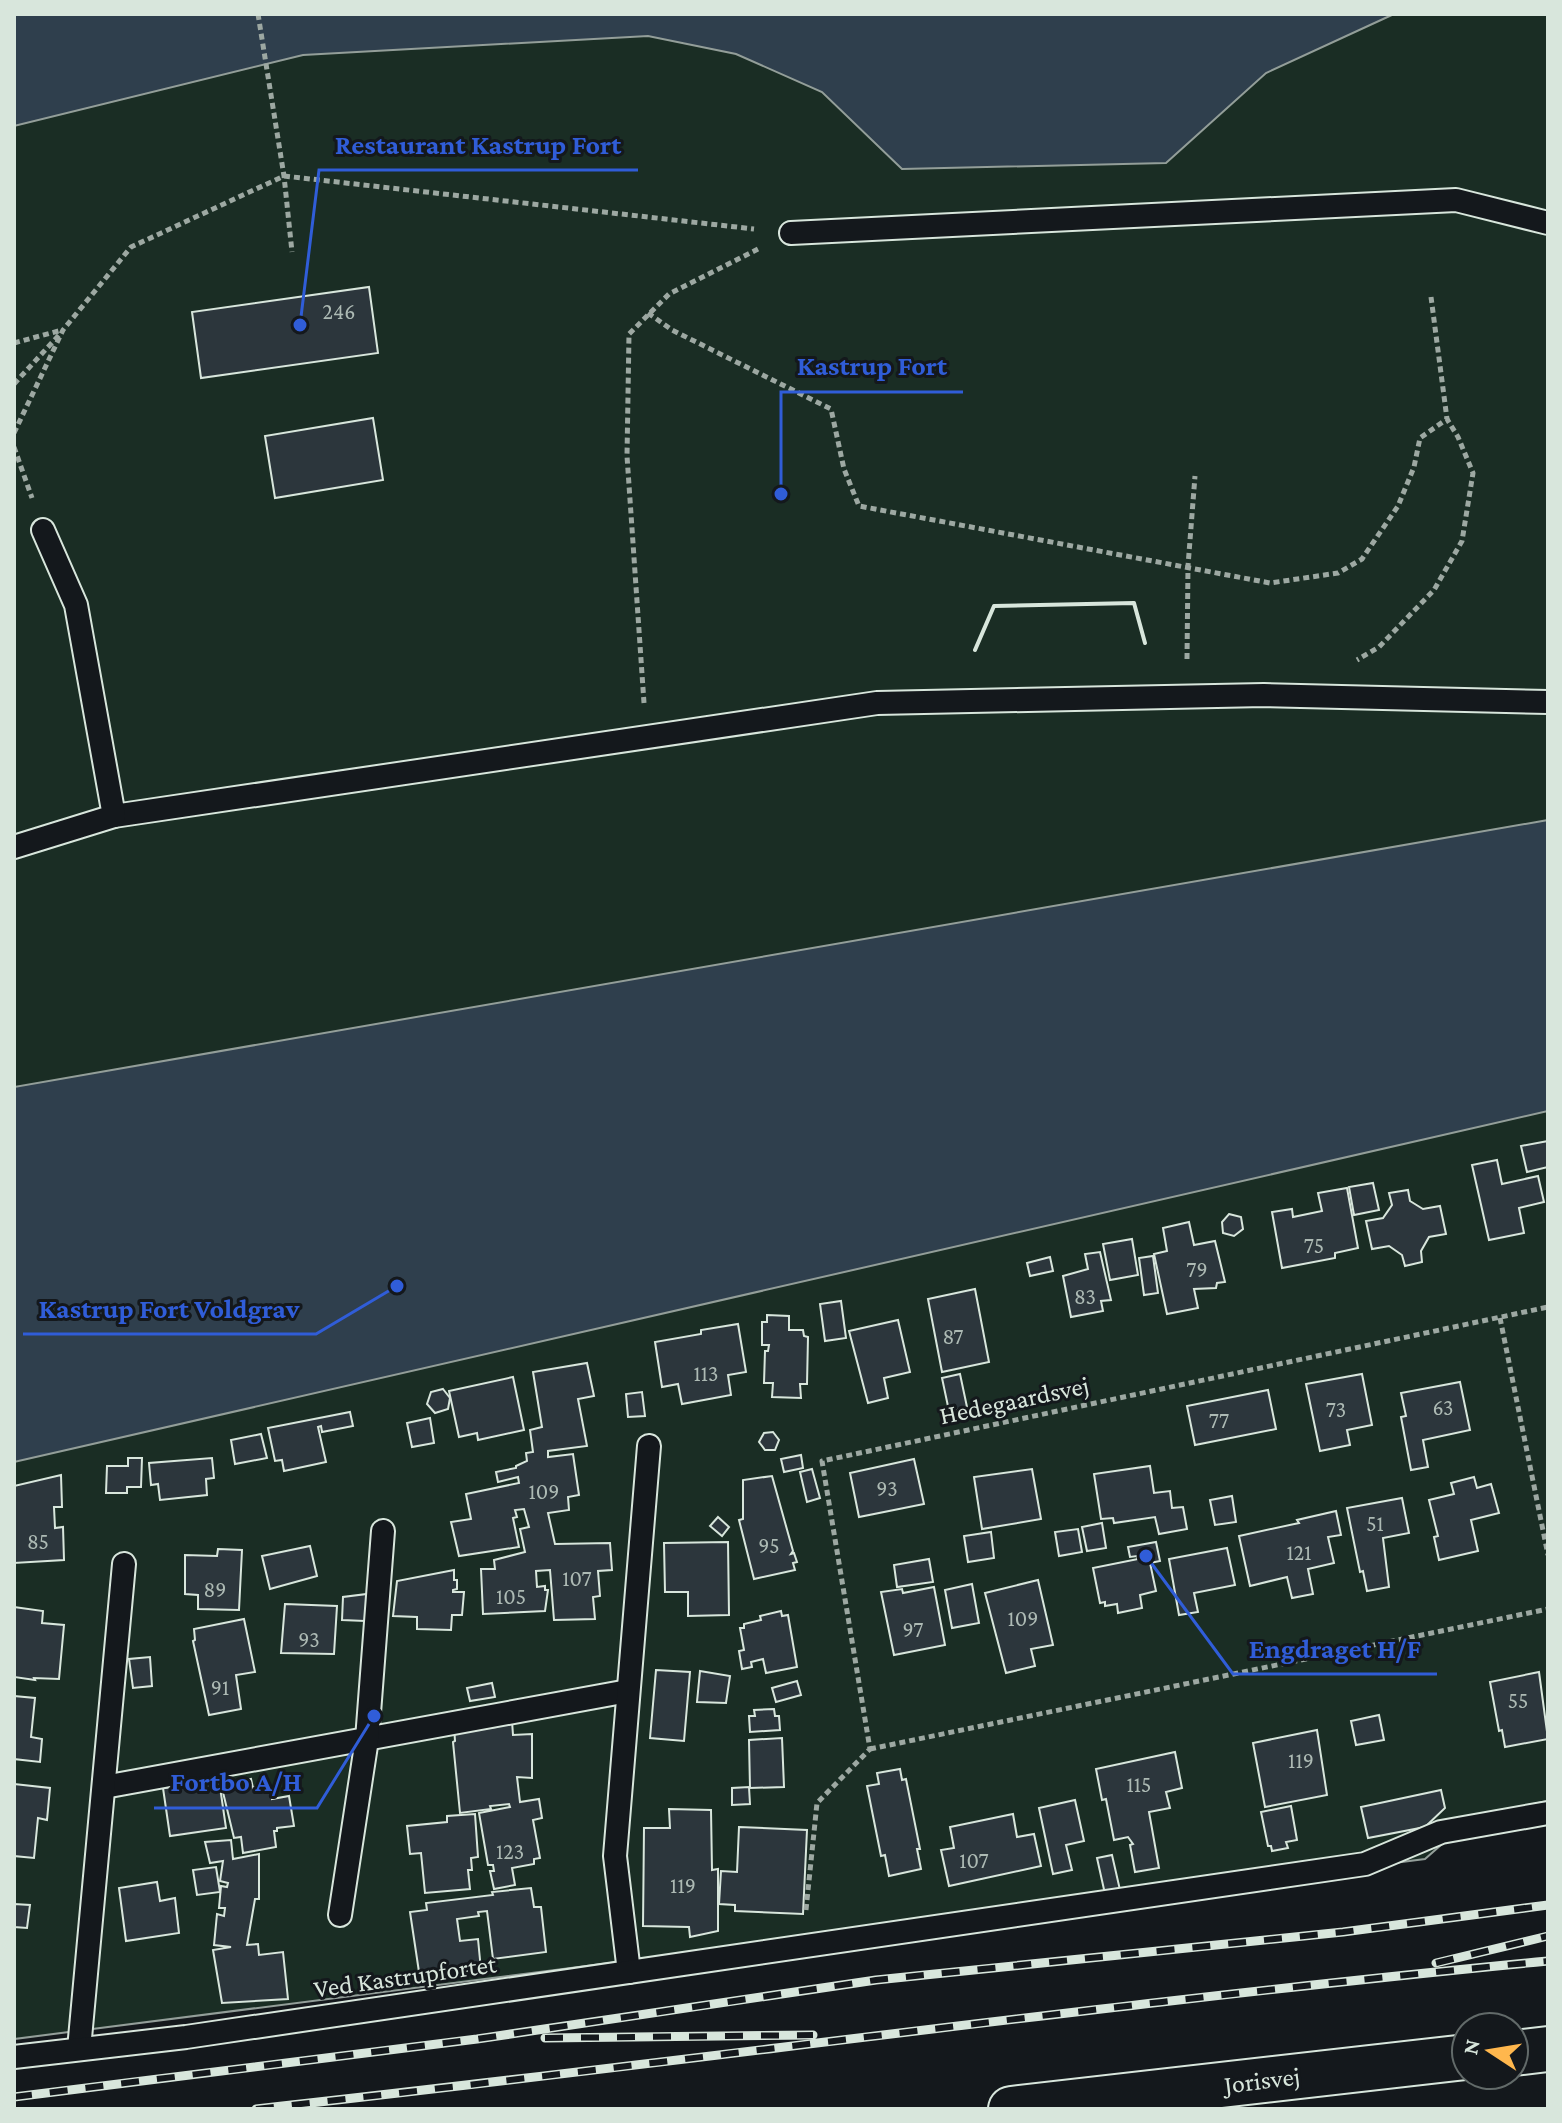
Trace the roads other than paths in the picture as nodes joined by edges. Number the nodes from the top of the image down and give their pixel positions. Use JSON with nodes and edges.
{"nodes":[{"id":1,"x":1548,"y":223,"type":"edge"},
{"id":2,"x":791,"y":233,"type":"road end"},
{"id":3,"x":43,"y":530,"type":"road end"},
{"id":4,"x":1548,"y":702,"type":"edge"},
{"id":5,"x":114,"y":816,"type":"junction"},
{"id":6,"x":14,"y":847,"type":"edge"},
{"id":7,"x":649,"y":1446,"type":"dead end"},
{"id":8,"x":383,"y":1531,"type":"dead end"},
{"id":9,"x":124,"y":1564,"type":"dead end"},
{"id":10,"x":628,"y":1691,"type":"junction"},
{"id":11,"x":367,"y":1739,"type":"junction"},
{"id":12,"x":104,"y":1787,"type":"junction"},
{"id":13,"x":1548,"y":1813,"type":"edge"},
{"id":14,"x":340,"y":1915,"type":"dead end"},
{"id":15,"x":629,"y":1972,"type":"junction"},
{"id":16,"x":79,"y":2049,"type":"junction"},
{"id":17,"x":14,"y":2057,"type":"edge"},
{"id":18,"x":1450,"y":2059,"type":"edge"},
{"id":19,"x":1011,"y":2109,"type":"edge"}],
"edges":[{"from":1,"to":2,"type":"lane"},
{"from":3,"to":5,"type":"lane"},
{"from":4,"to":5,"type":"lane"},
{"from":5,"to":6,"type":"lane"},
{"from":7,"to":10,"type":"lane"},
{"from":8,"to":11,"type":"lane"},
{"from":9,"to":12,"type":"lane"},
{"from":10,"to":11,"type":"lane"},
{"from":10,"to":15,"type":"lane"},
{"from":11,"to":12,"type":"lane"},
{"from":11,"to":14,"type":"lane"},
{"from":12,"to":16,"type":"lane"},
{"from":13,"to":15,"type":"lane","name":"Ved Kastrupfortet"},
{"from":15,"to":16,"type":"lane","name":"Ved Kastrupfortet"},
{"from":16,"to":17,"type":"lane","name":"Ved Kastrupfortet"},
{"from":18,"to":19,"type":"street","name":"Jorisvej"}]}
